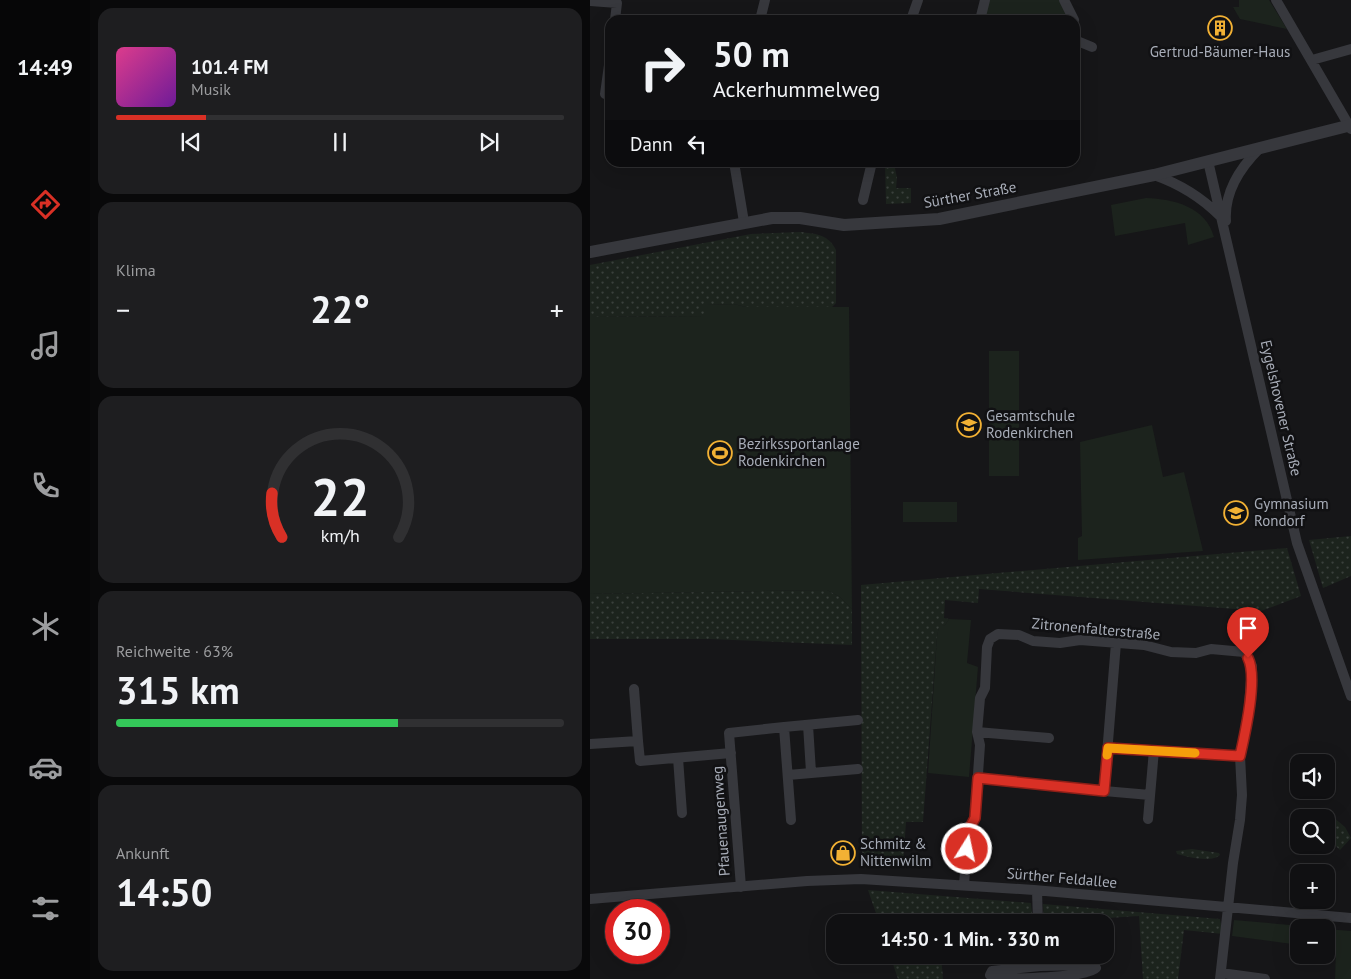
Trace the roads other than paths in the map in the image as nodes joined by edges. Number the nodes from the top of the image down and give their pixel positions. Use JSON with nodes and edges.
{"nodes":[{"id":1,"x":765,"y":0,"type":"edge"},
{"id":2,"x":918,"y":0,"type":"edge"},
{"id":3,"x":985,"y":0,"type":"edge"},
{"id":4,"x":1064,"y":0,"type":"edge"},
{"id":5,"x":1276,"y":0,"type":"edge"},
{"id":6,"x":590,"y":1,"type":"edge"},
{"id":7,"x":616,"y":15,"type":"edge"},
{"id":8,"x":761,"y":15,"type":"edge"},
{"id":9,"x":913,"y":15,"type":"edge"},
{"id":10,"x":981,"y":15,"type":"edge"},
{"id":11,"x":1072,"y":15,"type":"edge"},
{"id":12,"x":1080,"y":42,"type":"edge"},
{"id":13,"x":1092,"y":47,"type":"dead end"},
{"id":14,"x":1351,"y":49,"type":"edge"},
{"id":15,"x":1312,"y":60,"type":"junction"},
{"id":16,"x":1350,"y":126,"type":"edge"},
{"id":17,"x":1259,"y":149,"type":"junction"},
{"id":18,"x":1208,"y":161,"type":"junction"},
{"id":19,"x":735,"y":167,"type":"edge"},
{"id":20,"x":871,"y":167,"type":"edge"},
{"id":21,"x":1154,"y":176,"type":"junction"},
{"id":22,"x":863,"y":200,"type":"dead end"},
{"id":23,"x":1221,"y":216,"type":"junction"},
{"id":24,"x":744,"y":222,"type":"junction"},
{"id":25,"x":1227,"y":240,"type":"junction"},
{"id":26,"x":590,"y":252,"type":"edge"},
{"id":27,"x":1116,"y":643,"type":"junction"},
{"id":28,"x":634,"y":689,"type":"dead end"},
{"id":29,"x":1351,"y":696,"type":"edge"},
{"id":30,"x":858,"y":720,"type":"dead end"},
{"id":31,"x":808,"y":725,"type":"junction"},
{"id":32,"x":784,"y":727,"type":"junction"},
{"id":33,"x":977,"y":732,"type":"junction"},
{"id":34,"x":1049,"y":738,"type":"dead end"},
{"id":35,"x":638,"y":740,"type":"junction"},
{"id":36,"x":590,"y":744,"type":"edge"},
{"id":37,"x":1108,"y":748,"type":"junction"},
{"id":38,"x":1154,"y":750,"type":"junction"},
{"id":39,"x":730,"y":752,"type":"junction"},
{"id":40,"x":1240,"y":756,"type":"junction"},
{"id":41,"x":678,"y":758,"type":"junction"},
{"id":42,"x":858,"y":769,"type":"dead end"},
{"id":43,"x":811,"y":772,"type":"junction"},
{"id":44,"x":788,"y":775,"type":"junction"},
{"id":45,"x":978,"y":778,"type":"junction"},
{"id":46,"x":1104,"y":791,"type":"junction"},
{"id":47,"x":1150,"y":795,"type":"junction"},
{"id":48,"x":682,"y":813,"type":"dead end"},
{"id":49,"x":1148,"y":819,"type":"dead end"},
{"id":50,"x":791,"y":820,"type":"dead end"},
{"id":51,"x":964,"y":885,"type":"junction"},
{"id":52,"x":740,"y":887,"type":"junction"},
{"id":53,"x":1037,"y":891,"type":"junction"},
{"id":54,"x":590,"y":899,"type":"edge"},
{"id":55,"x":1229,"y":908,"type":"junction"},
{"id":56,"x":1038,"y":914,"type":"edge"},
{"id":57,"x":1351,"y":918,"type":"edge"},
{"id":58,"x":1023,"y":964,"type":"edge"},
{"id":59,"x":1040,"y":964,"type":"edge"},
{"id":60,"x":1077,"y":964,"type":"edge"},
{"id":61,"x":1221,"y":976,"type":"edge"},
{"id":62,"x":1042,"y":978,"type":"edge"},
{"id":63,"x":1265,"y":979,"type":"edge"}],
"edges":[{"from":1,"to":8,"type":"street"},
{"from":2,"to":9,"type":"street"},
{"from":3,"to":10,"type":"street"},
{"from":4,"to":11,"type":"street"},
{"from":5,"to":15,"type":"street"},
{"from":6,"to":7,"type":"street"},
{"from":12,"to":13,"type":"street"},
{"from":14,"to":15,"type":"street"},
{"from":15,"to":16,"type":"street"},
{"from":16,"to":17,"type":"street","name":"Sürther Straße"},
{"from":17,"to":18,"type":"street","name":"Sürther Straße"},
{"from":17,"to":25,"type":"street","name":"Eygelshovener Straße"},
{"from":18,"to":21,"type":"street","name":"Sürther Straße"},
{"from":18,"to":23,"type":"street","name":"Eygelshovener Straße"},
{"from":19,"to":24,"type":"street"},
{"from":20,"to":22,"type":"street"},
{"from":21,"to":23,"type":"street"},
{"from":21,"to":24,"type":"street","name":"Sürther Straße"},
{"from":23,"to":25,"type":"street","name":"Eygelshovener Straße"},
{"from":24,"to":26,"type":"street","name":"Sürther Straße"},
{"from":25,"to":29,"type":"street","name":"Eygelshovener Straße"},
{"from":27,"to":33,"type":"street","name":"Zitronenfalterstraße"},
{"from":27,"to":37,"type":"street"},
{"from":27,"to":40,"type":"street","name":"Zitronenfalterstraße"},
{"from":28,"to":35,"type":"street","name":"Pfauenaugenweg"},
{"from":30,"to":31,"type":"street","name":"Pfauenaugenweg"},
{"from":31,"to":32,"type":"street","name":"Pfauenaugenweg"},
{"from":31,"to":43,"type":"street"},
{"from":32,"to":39,"type":"street","name":"Pfauenaugenweg"},
{"from":32,"to":44,"type":"street"},
{"from":33,"to":34,"type":"street"},
{"from":33,"to":45,"type":"street","name":"Zitronenfalterstraße"},
{"from":35,"to":36,"type":"street"},
{"from":35,"to":41,"type":"street","name":"Pfauenaugenweg"},
{"from":37,"to":38,"type":"street"},
{"from":37,"to":46,"type":"street"},
{"from":38,"to":40,"type":"street"},
{"from":38,"to":47,"type":"street"},
{"from":39,"to":41,"type":"street","name":"Pfauenaugenweg"},
{"from":39,"to":52,"type":"street","name":"Pfauenaugenweg"},
{"from":40,"to":55,"type":"street","name":"Zitronenfalterstraße"},
{"from":41,"to":48,"type":"street"},
{"from":42,"to":43,"type":"street"},
{"from":43,"to":44,"type":"street"},
{"from":44,"to":50,"type":"street"},
{"from":45,"to":46,"type":"street"},
{"from":45,"to":51,"type":"street","name":"Zitronenfalterstraße"},
{"from":46,"to":47,"type":"street"},
{"from":47,"to":49,"type":"street"},
{"from":51,"to":52,"type":"street","name":"Sürther Feldallee"},
{"from":51,"to":53,"type":"street","name":"Sürther Feldallee"},
{"from":52,"to":54,"type":"street","name":"Sürther Feldallee"},
{"from":53,"to":55,"type":"street","name":"Sürther Feldallee"},
{"from":53,"to":56,"type":"street"},
{"from":55,"to":57,"type":"street","name":"Sürther Feldallee"},
{"from":55,"to":61,"type":"street","name":"Zitronenfalterstraße"},
{"from":58,"to":62,"type":"street"},
{"from":59,"to":62,"type":"street"},
{"from":60,"to":62,"type":"street"},
{"from":61,"to":63,"type":"street"}]}
